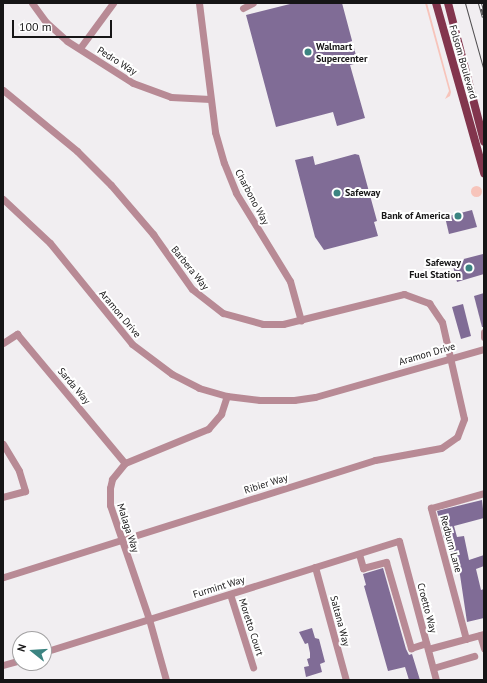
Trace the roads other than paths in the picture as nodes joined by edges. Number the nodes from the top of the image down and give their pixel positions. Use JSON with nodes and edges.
{"nodes":[{"id":1,"x":32,"y":3,"type":"edge"},
{"id":2,"x":113,"y":3,"type":"edge"},
{"id":3,"x":199,"y":3,"type":"edge"},
{"id":4,"x":253,"y":3,"type":"edge"},
{"id":5,"x":436,"y":3,"type":"edge"},
{"id":6,"x":448,"y":3,"type":"edge"},
{"id":7,"x":243,"y":8,"type":"dead end"},
{"id":8,"x":80,"y":48,"type":"junction"},
{"id":9,"x":3,"y":90,"type":"edge"},
{"id":10,"x":210,"y":99,"type":"junction"},
{"id":11,"x":484,"y":141,"type":"edge"},
{"id":12,"x":484,"y":173,"type":"edge"},
{"id":13,"x":3,"y":198,"type":"edge"},
{"id":14,"x":301,"y":321,"type":"junction"},
{"id":15,"x":484,"y":332,"type":"edge"},
{"id":16,"x":484,"y":337,"type":"edge"},
{"id":17,"x":3,"y":343,"type":"edge"},
{"id":18,"x":484,"y":349,"type":"edge"},
{"id":19,"x":448,"y":359,"type":"junction"},
{"id":20,"x":227,"y":396,"type":"junction"},
{"id":21,"x":3,"y":444,"type":"edge"},
{"id":22,"x":125,"y":463,"type":"junction"},
{"id":23,"x":484,"y":493,"type":"edge"},
{"id":24,"x":3,"y":497,"type":"edge"},
{"id":25,"x":121,"y":540,"type":"junction"},
{"id":26,"x":399,"y":541,"type":"joint"},
{"id":27,"x":359,"y":554,"type":"junction"},
{"id":28,"x":315,"y":567,"type":"junction"},
{"id":29,"x":3,"y":577,"type":"edge"},
{"id":30,"x":230,"y":594,"type":"junction"},
{"id":31,"x":149,"y":619,"type":"junction"},
{"id":32,"x":482,"y":634,"type":"edge"},
{"id":33,"x":466,"y":639,"type":"junction"},
{"id":34,"x":427,"y":646,"type":"junction"},
{"id":35,"x":484,"y":648,"type":"edge"},
{"id":36,"x":52,"y":649,"type":"edge"},
{"id":37,"x":474,"y":656,"type":"dead end"},
{"id":38,"x":253,"y":667,"type":"dead end"},
{"id":39,"x":433,"y":668,"type":"junction"},
{"id":40,"x":166,"y":680,"type":"edge"},
{"id":41,"x":346,"y":680,"type":"edge"},
{"id":42,"x":436,"y":680,"type":"edge"}],
"edges":[{"from":1,"to":8,"type":"street","name":"Pedro Way"},
{"from":2,"to":8,"type":"street"},
{"from":3,"to":10,"type":"street","name":"Charbono Way"},
{"from":4,"to":7,"type":"street"},
{"from":5,"to":12,"type":"main road","name":"Folsom Boulevard"},
{"from":6,"to":11,"type":"main road","name":"Folsom Boulevard"},
{"from":8,"to":10,"type":"street","name":"Pedro Way"},
{"from":9,"to":14,"type":"street","name":"Barbera Way"},
{"from":10,"to":14,"type":"street","name":"Charbono Way"},
{"from":13,"to":20,"type":"street","name":"Aramon Drive"},
{"from":14,"to":19,"type":"street","name":"Barbera Way"},
{"from":15,"to":16,"type":"street"},
{"from":17,"to":22,"type":"street","name":"Sarda Way"},
{"from":18,"to":19,"type":"street","name":"Aramon Drive"},
{"from":19,"to":20,"type":"street","name":"Aramon Drive"},
{"from":19,"to":25,"type":"street","name":"Ribier Way"},
{"from":20,"to":22,"type":"street","name":"Malaga Way"},
{"from":21,"to":24,"type":"street"},
{"from":22,"to":25,"type":"street","name":"Malaga Way"},
{"from":23,"to":33,"type":"street","name":"Redburn Lane"},
{"from":25,"to":29,"type":"street","name":"Ribier Way"},
{"from":25,"to":31,"type":"street","name":"Malaga Way"},
{"from":26,"to":27,"type":"street","name":"Furmint Way"},
{"from":26,"to":34,"type":"street","name":"Croetto Way"},
{"from":27,"to":28,"type":"street","name":"Furmint Way"},
{"from":27,"to":34,"type":"street"},
{"from":28,"to":30,"type":"street","name":"Furmint Way"},
{"from":28,"to":41,"type":"street","name":"Saltana Way"},
{"from":30,"to":31,"type":"street","name":"Furmint Way"},
{"from":30,"to":38,"type":"street","name":"Moretto Court"},
{"from":31,"to":36,"type":"street","name":"Furmint Way"},
{"from":31,"to":40,"type":"street","name":"Malaga Way"},
{"from":32,"to":33,"type":"street"},
{"from":32,"to":35,"type":"street"},
{"from":33,"to":34,"type":"street"},
{"from":34,"to":39,"type":"street","name":"Croetto Way"},
{"from":37,"to":39,"type":"street"},
{"from":39,"to":42,"type":"street","name":"Croetto Way"}]}
